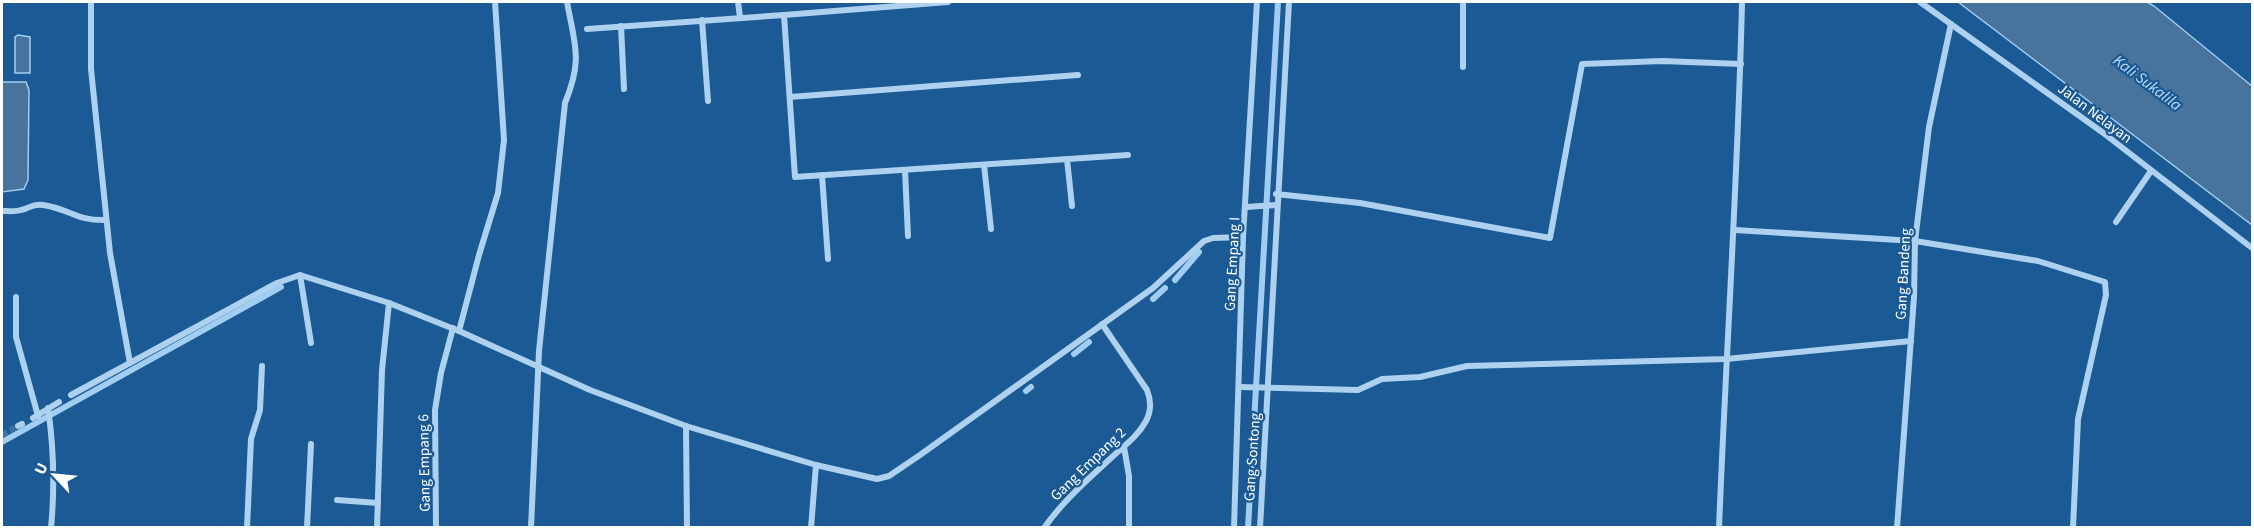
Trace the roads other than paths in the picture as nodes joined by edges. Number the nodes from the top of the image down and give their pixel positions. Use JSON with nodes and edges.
{"nodes":[{"id":1,"x":91,"y":2,"type":"edge"},
{"id":2,"x":495,"y":2,"type":"edge"},
{"id":3,"x":567,"y":2,"type":"edge"},
{"id":4,"x":738,"y":2,"type":"edge"},
{"id":5,"x":948,"y":2,"type":"edge"},
{"id":6,"x":1257,"y":2,"type":"edge"},
{"id":7,"x":1289,"y":2,"type":"edge"},
{"id":8,"x":1463,"y":2,"type":"edge"},
{"id":9,"x":1743,"y":2,"type":"edge"},
{"id":10,"x":1920,"y":2,"type":"edge"},
{"id":11,"x":784,"y":15,"type":"junction"},
{"id":12,"x":740,"y":17,"type":"junction"},
{"id":13,"x":702,"y":20,"type":"junction"},
{"id":14,"x":1951,"y":24,"type":"junction"},
{"id":15,"x":621,"y":26,"type":"junction"},
{"id":16,"x":587,"y":29,"type":"dead end"},
{"id":17,"x":1741,"y":64,"type":"junction"},
{"id":18,"x":1463,"y":67,"type":"dead end"},
{"id":19,"x":1078,"y":75,"type":"dead end"},
{"id":20,"x":624,"y":89,"type":"dead end"},
{"id":21,"x":790,"y":98,"type":"junction"},
{"id":22,"x":708,"y":101,"type":"dead end"},
{"id":23,"x":1128,"y":155,"type":"dead end"},
{"id":24,"x":1067,"y":159,"type":"junction"},
{"id":25,"x":984,"y":165,"type":"junction"},
{"id":26,"x":904,"y":170,"type":"junction"},
{"id":27,"x":2151,"y":171,"type":"junction"},
{"id":28,"x":822,"y":175,"type":"junction"},
{"id":29,"x":1276,"y":194,"type":"junction"},
{"id":30,"x":1072,"y":206,"type":"dead end"},
{"id":31,"x":1273,"y":206,"type":"junction"},
{"id":32,"x":1249,"y":207,"type":"junction"},
{"id":33,"x":2,"y":211,"type":"edge"},
{"id":34,"x":106,"y":220,"type":"junction"},
{"id":35,"x":2116,"y":222,"type":"dead end"},
{"id":36,"x":991,"y":229,"type":"dead end"},
{"id":37,"x":1735,"y":230,"type":"junction"},
{"id":38,"x":908,"y":236,"type":"dead end"},
{"id":39,"x":1243,"y":237,"type":"junction"},
{"id":40,"x":1915,"y":241,"type":"junction"},
{"id":41,"x":2253,"y":248,"type":"edge"},
{"id":42,"x":828,"y":259,"type":"dead end"},
{"id":43,"x":300,"y":274,"type":"junction"},
{"id":44,"x":16,"y":297,"type":"dead end"},
{"id":45,"x":389,"y":303,"type":"junction"},
{"id":46,"x":1102,"y":324,"type":"junction"},
{"id":47,"x":456,"y":330,"type":"junction"},
{"id":48,"x":1911,"y":341,"type":"junction"},
{"id":49,"x":311,"y":343,"type":"dead end"},
{"id":50,"x":1726,"y":359,"type":"junction"},
{"id":51,"x":130,"y":363,"type":"junction"},
{"id":52,"x":262,"y":366,"type":"dead end"},
{"id":53,"x":539,"y":369,"type":"junction"},
{"id":54,"x":1243,"y":387,"type":"junction"},
{"id":55,"x":1266,"y":388,"type":"junction"},
{"id":56,"x":71,"y":395,"type":"dead end"},
{"id":57,"x":59,"y":402,"type":"dead end"},
{"id":58,"x":48,"y":408,"type":"junction"},
{"id":59,"x":686,"y":426,"type":"junction"},
{"id":60,"x":311,"y":444,"type":"dead end"},
{"id":61,"x":1124,"y":447,"type":"junction"},
{"id":62,"x":816,"y":465,"type":"junction"},
{"id":63,"x":337,"y":500,"type":"dead end"},
{"id":64,"x":378,"y":503,"type":"junction"},
{"id":65,"x":51,"y":528,"type":"edge"},
{"id":66,"x":247,"y":528,"type":"edge"},
{"id":67,"x":307,"y":528,"type":"edge"},
{"id":68,"x":377,"y":528,"type":"edge"},
{"id":69,"x":436,"y":528,"type":"edge"},
{"id":70,"x":531,"y":528,"type":"edge"},
{"id":71,"x":687,"y":528,"type":"edge"},
{"id":72,"x":811,"y":528,"type":"edge"},
{"id":73,"x":1044,"y":528,"type":"edge"},
{"id":74,"x":1129,"y":528,"type":"edge"},
{"id":75,"x":1234,"y":528,"type":"edge"},
{"id":76,"x":1260,"y":528,"type":"edge"},
{"id":77,"x":1719,"y":528,"type":"edge"},
{"id":78,"x":1898,"y":528,"type":"edge"},
{"id":79,"x":2073,"y":528,"type":"edge"}],
"edges":[{"from":1,"to":34,"type":"street"},
{"from":2,"to":47,"type":"street","name":"Gang Empang 6"},
{"from":3,"to":53,"type":"street"},
{"from":4,"to":12,"type":"street"},
{"from":5,"to":11,"type":"street"},
{"from":6,"to":32,"type":"street","name":"Gang Empang I"},
{"from":7,"to":29,"type":"street","name":"Gang Sontong"},
{"from":8,"to":18,"type":"street"},
{"from":9,"to":17,"type":"street"},
{"from":10,"to":14,"type":"street","name":"Jalan Nelayan"},
{"from":11,"to":12,"type":"street"},
{"from":11,"to":21,"type":"street"},
{"from":12,"to":13,"type":"street"},
{"from":13,"to":15,"type":"street"},
{"from":13,"to":22,"type":"street"},
{"from":14,"to":27,"type":"street","name":"Jalan Nelayan"},
{"from":14,"to":40,"type":"street","name":"Gang Bandeng"},
{"from":15,"to":16,"type":"street"},
{"from":15,"to":20,"type":"street"},
{"from":17,"to":29,"type":"street"},
{"from":17,"to":37,"type":"street"},
{"from":19,"to":21,"type":"street"},
{"from":21,"to":28,"type":"street"},
{"from":23,"to":24,"type":"street"},
{"from":24,"to":25,"type":"street"},
{"from":24,"to":30,"type":"street"},
{"from":25,"to":26,"type":"street"},
{"from":25,"to":36,"type":"street"},
{"from":26,"to":28,"type":"street"},
{"from":26,"to":38,"type":"street"},
{"from":27,"to":35,"type":"street"},
{"from":27,"to":41,"type":"street","name":"Jalan Nelayan"},
{"from":28,"to":42,"type":"street"},
{"from":29,"to":31,"type":"street","name":"Gang Sontong"},
{"from":31,"to":32,"type":"street"},
{"from":31,"to":55,"type":"street","name":"Gang Sontong"},
{"from":32,"to":39,"type":"street","name":"Gang Empang I"},
{"from":33,"to":34,"type":"street"},
{"from":34,"to":51,"type":"street"},
{"from":37,"to":40,"type":"street"},
{"from":37,"to":50,"type":"street"},
{"from":39,"to":46,"type":"street"},
{"from":39,"to":54,"type":"street","name":"Gang Empang I"},
{"from":40,"to":48,"type":"street","name":"Gang Bandeng"},
{"from":40,"to":79,"type":"street"},
{"from":43,"to":45,"type":"street"},
{"from":43,"to":49,"type":"street"},
{"from":43,"to":51,"type":"street"},
{"from":44,"to":58,"type":"street"},
{"from":45,"to":47,"type":"street"},
{"from":45,"to":64,"type":"street"},
{"from":46,"to":61,"type":"street","name":"Gang Empang 2"},
{"from":46,"to":62,"type":"street"},
{"from":47,"to":53,"type":"street"},
{"from":47,"to":69,"type":"street","name":"Gang Empang 6"},
{"from":48,"to":50,"type":"street"},
{"from":48,"to":78,"type":"street","name":"Gang Bandeng"},
{"from":50,"to":55,"type":"street"},
{"from":50,"to":77,"type":"street"},
{"from":51,"to":56,"type":"street"},
{"from":52,"to":66,"type":"street"},
{"from":53,"to":59,"type":"street"},
{"from":53,"to":70,"type":"street"},
{"from":54,"to":55,"type":"street"},
{"from":54,"to":75,"type":"street","name":"Gang Empang I"},
{"from":55,"to":76,"type":"street","name":"Gang Sontong"},
{"from":57,"to":58,"type":"street"},
{"from":58,"to":65,"type":"street"},
{"from":59,"to":62,"type":"street"},
{"from":59,"to":71,"type":"street"},
{"from":60,"to":67,"type":"street"},
{"from":61,"to":73,"type":"street","name":"Gang Empang 2"},
{"from":61,"to":74,"type":"street"},
{"from":62,"to":72,"type":"street"},
{"from":63,"to":64,"type":"street"},
{"from":64,"to":68,"type":"street"}]}
